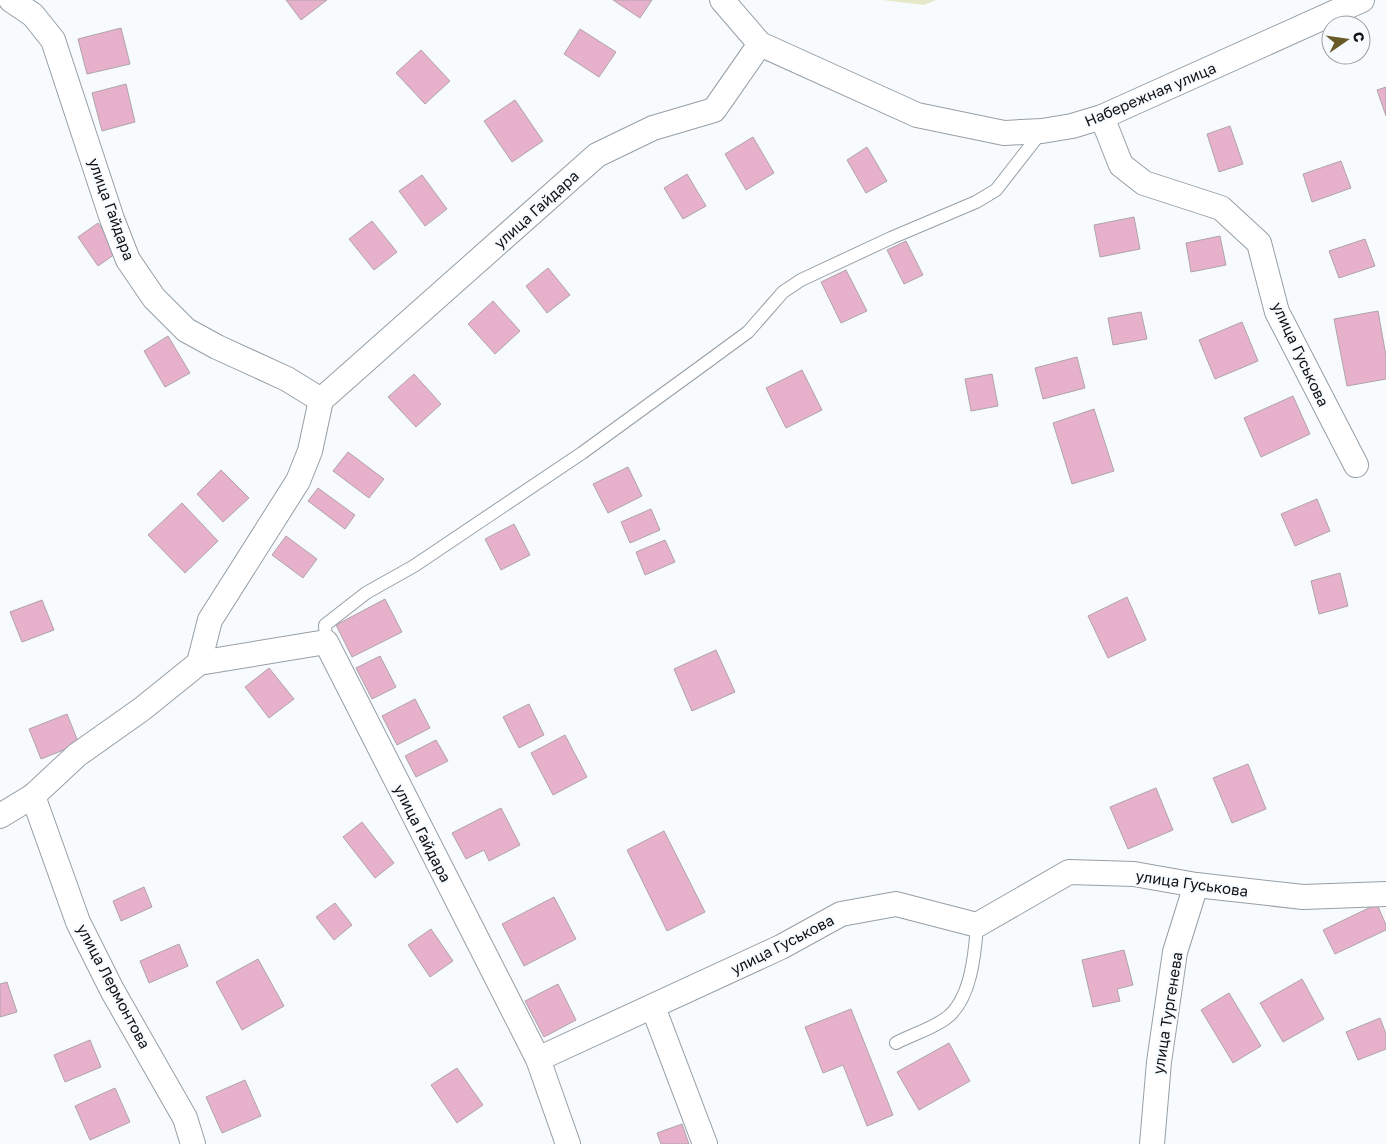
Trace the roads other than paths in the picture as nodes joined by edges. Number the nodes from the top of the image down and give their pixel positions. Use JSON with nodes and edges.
{"nodes":[{"id":1,"x":11,"y":0,"type":"edge"},
{"id":2,"x":722,"y":0,"type":"edge"},
{"id":3,"x":1362,"y":0,"type":"edge"},
{"id":4,"x":760,"y":44,"type":"junction"},
{"id":5,"x":1102,"y":117,"type":"junction"},
{"id":6,"x":1042,"y":132,"type":"junction"},
{"id":7,"x":321,"y":400,"type":"junction"},
{"id":8,"x":1356,"y":465,"type":"dead end"},
{"id":9,"x":326,"y":642,"type":"junction"},
{"id":10,"x":199,"y":663,"type":"junction"},
{"id":11,"x":33,"y":796,"type":"junction"},
{"id":12,"x":0,"y":816,"type":"edge"},
{"id":13,"x":1196,"y":885,"type":"junction"},
{"id":14,"x":1386,"y":894,"type":"edge"},
{"id":15,"x":977,"y":925,"type":"junction"},
{"id":16,"x":652,"y":1006,"type":"junction"},
{"id":17,"x":896,"y":1043,"type":"dead end"},
{"id":18,"x":538,"y":1058,"type":"junction"},
{"id":19,"x":193,"y":1144,"type":"edge"},
{"id":20,"x":568,"y":1144,"type":"edge"},
{"id":21,"x":705,"y":1144,"type":"edge"},
{"id":22,"x":1152,"y":1144,"type":"edge"}],
"edges":[{"from":1,"to":7,"type":"street","name":"улица Гайдара"},
{"from":2,"to":4,"type":"street","name":"Набережная улица"},
{"from":3,"to":5,"type":"street","name":"Набережная улица"},
{"from":4,"to":6,"type":"street","name":"Набережная улица"},
{"from":4,"to":7,"type":"street","name":"улица Гайдара"},
{"from":5,"to":6,"type":"street","name":"Набережная улица"},
{"from":5,"to":8,"type":"street","name":"улица Гуськова"},
{"from":6,"to":9,"type":"lane"},
{"from":7,"to":10,"type":"street"},
{"from":9,"to":10,"type":"street"},
{"from":9,"to":18,"type":"street","name":"улица Гайдара"},
{"from":10,"to":11,"type":"street"},
{"from":11,"to":12,"type":"street"},
{"from":11,"to":19,"type":"street","name":"улица Лермонтова"},
{"from":13,"to":14,"type":"street","name":"улица Гуськова"},
{"from":13,"to":15,"type":"street","name":"улица Гуськова"},
{"from":13,"to":22,"type":"street","name":"улица Тургенева"},
{"from":15,"to":16,"type":"street","name":"улица Гуськова"},
{"from":15,"to":17,"type":"lane"},
{"from":16,"to":18,"type":"street","name":"улица Гуськова"},
{"from":16,"to":21,"type":"street"},
{"from":18,"to":20,"type":"street","name":"улица Гайдара"}]}
